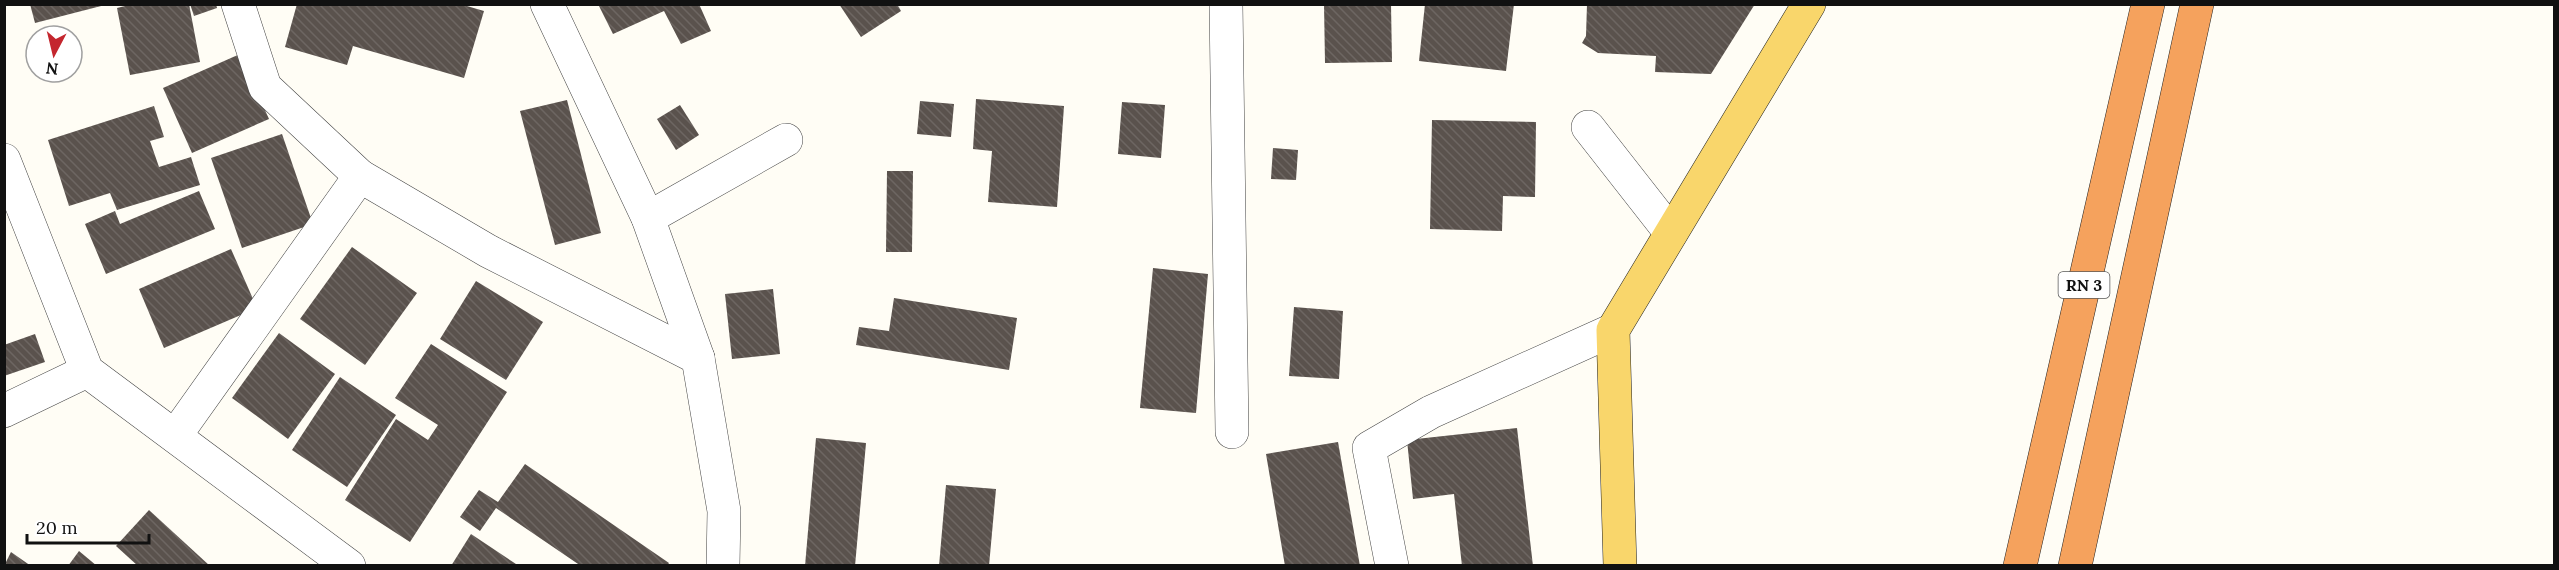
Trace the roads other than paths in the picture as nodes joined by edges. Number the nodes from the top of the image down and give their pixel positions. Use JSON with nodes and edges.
{"nodes":[{"id":1,"x":238,"y":4,"type":"edge"},
{"id":2,"x":547,"y":4,"type":"edge"},
{"id":3,"x":1226,"y":4,"type":"edge"},
{"id":4,"x":1809,"y":4,"type":"edge"},
{"id":5,"x":2148,"y":4,"type":"edge"},
{"id":6,"x":2197,"y":4,"type":"edge"},
{"id":7,"x":1588,"y":127,"type":"dead end"},
{"id":8,"x":786,"y":140,"type":"dead end"},
{"id":9,"x":4,"y":160,"type":"edge"},
{"id":10,"x":360,"y":176,"type":"junction"},
{"id":11,"x":648,"y":218,"type":"junction"},
{"id":12,"x":1671,"y":232,"type":"junction"},
{"id":13,"x":1613,"y":330,"type":"junction"},
{"id":14,"x":698,"y":358,"type":"junction"},
{"id":15,"x":87,"y":371,"type":"junction"},
{"id":16,"x":4,"y":411,"type":"edge"},
{"id":17,"x":1232,"y":432,"type":"dead end"},
{"id":18,"x":175,"y":436,"type":"junction"},
{"id":19,"x":349,"y":566,"type":"edge"},
{"id":20,"x":723,"y":566,"type":"edge"},
{"id":21,"x":1392,"y":566,"type":"edge"},
{"id":22,"x":1620,"y":566,"type":"edge"},
{"id":23,"x":2020,"y":566,"type":"edge"},
{"id":24,"x":2075,"y":566,"type":"edge"}],
"edges":[{"from":1,"to":10,"type":"street"},
{"from":2,"to":11,"type":"street"},
{"from":3,"to":17,"type":"street"},
{"from":4,"to":12,"type":"main road"},
{"from":5,"to":23,"type":"highway","number":"RN 3"},
{"from":6,"to":24,"type":"highway","number":"RN 3"},
{"from":7,"to":12,"type":"street"},
{"from":8,"to":11,"type":"street"},
{"from":9,"to":15,"type":"street"},
{"from":10,"to":14,"type":"street"},
{"from":10,"to":18,"type":"street"},
{"from":11,"to":14,"type":"street"},
{"from":12,"to":13,"type":"main road"},
{"from":13,"to":21,"type":"street"},
{"from":13,"to":22,"type":"main road"},
{"from":14,"to":20,"type":"street"},
{"from":15,"to":16,"type":"street"},
{"from":15,"to":18,"type":"street"},
{"from":18,"to":19,"type":"street"}]}
